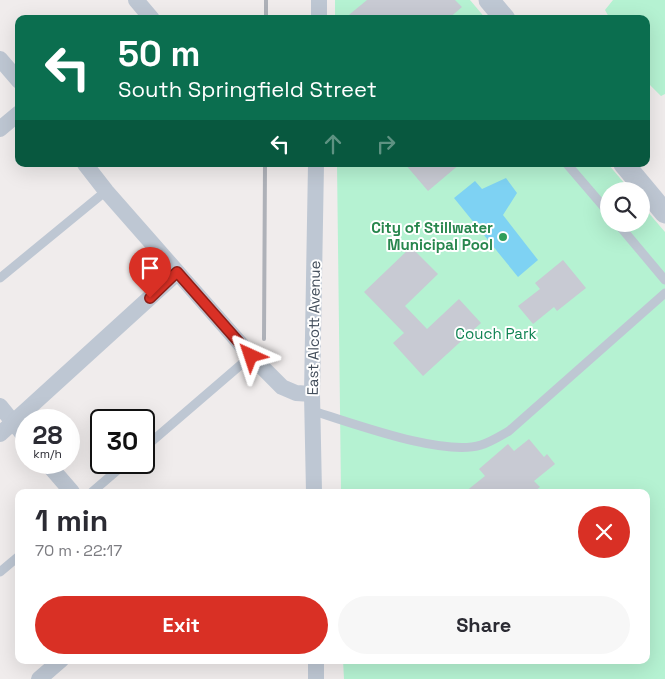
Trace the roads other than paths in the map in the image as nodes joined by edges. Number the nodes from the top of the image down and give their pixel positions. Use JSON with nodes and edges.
{"nodes":[{"id":1,"x":136,"y":0,"type":"edge"},
{"id":2,"x":319,"y":0,"type":"edge"},
{"id":3,"x":149,"y":15,"type":"edge"},
{"id":4,"x":319,"y":15,"type":"edge"},
{"id":5,"x":0,"y":59,"type":"edge"},
{"id":6,"x":15,"y":76,"type":"edge"},
{"id":7,"x":15,"y":116,"type":"edge"},
{"id":8,"x":0,"y":129,"type":"edge"},
{"id":9,"x":87,"y":167,"type":"edge"},
{"id":10,"x":316,"y":167,"type":"edge"},
{"id":11,"x":571,"y":167,"type":"edge"},
{"id":12,"x":627,"y":167,"type":"edge"},
{"id":13,"x":106,"y":192,"type":"junction"},
{"id":14,"x":600,"y":202,"type":"edge"},
{"id":15,"x":665,"y":213,"type":"edge"},
{"id":16,"x":625,"y":232,"type":"edge"},
{"id":17,"x":177,"y":272,"type":"junction"},
{"id":18,"x":0,"y":278,"type":"edge"},
{"id":19,"x":665,"y":280,"type":"edge"},
{"id":20,"x":665,"y":293,"type":"edge"},
{"id":21,"x":251,"y":356,"type":"junction"},
{"id":22,"x":312,"y":394,"type":"junction"},
{"id":23,"x":0,"y":406,"type":"edge"},
{"id":24,"x":313,"y":411,"type":"junction"},
{"id":25,"x":14,"y":423,"type":"junction"},
{"id":26,"x":0,"y":434,"type":"edge"},
{"id":27,"x":155,"y":439,"type":"edge"},
{"id":28,"x":56,"y":474,"type":"edge"},
{"id":29,"x":113,"y":474,"type":"edge"},
{"id":30,"x":69,"y":489,"type":"edge"},
{"id":31,"x":96,"y":489,"type":"edge"},
{"id":32,"x":314,"y":489,"type":"edge"},
{"id":33,"x":15,"y":559,"type":"edge"},
{"id":34,"x":0,"y":572,"type":"edge"},
{"id":35,"x":56,"y":664,"type":"edge"},
{"id":36,"x":316,"y":664,"type":"edge"},
{"id":37,"x":39,"y":679,"type":"edge"},
{"id":38,"x":316,"y":679,"type":"edge"}],
"edges":[{"from":1,"to":3,"type":"street"},
{"from":2,"to":4,"type":"street"},
{"from":5,"to":6,"type":"street"},
{"from":7,"to":8,"type":"street"},
{"from":9,"to":13,"type":"street"},
{"from":10,"to":22,"type":"street","name":"East Alcott Avenue"},
{"from":11,"to":14,"type":"lane"},
{"from":12,"to":15,"type":"street"},
{"from":13,"to":17,"type":"street"},
{"from":13,"to":18,"type":"lane"},
{"from":16,"to":19,"type":"lane"},
{"from":17,"to":21,"type":"street"},
{"from":17,"to":25,"type":"street"},
{"from":20,"to":24,"type":"lane"},
{"from":21,"to":22,"type":"street"},
{"from":21,"to":27,"type":"lane"},
{"from":22,"to":24,"type":"street","name":"East Alcott Avenue"},
{"from":23,"to":25,"type":"street"},
{"from":24,"to":32,"type":"street","name":"East Alcott Avenue"},
{"from":25,"to":26,"type":"street"},
{"from":28,"to":30,"type":"street"},
{"from":29,"to":31,"type":"lane"},
{"from":33,"to":34,"type":"lane"},
{"from":35,"to":37,"type":"street"},
{"from":36,"to":38,"type":"street"}]}
